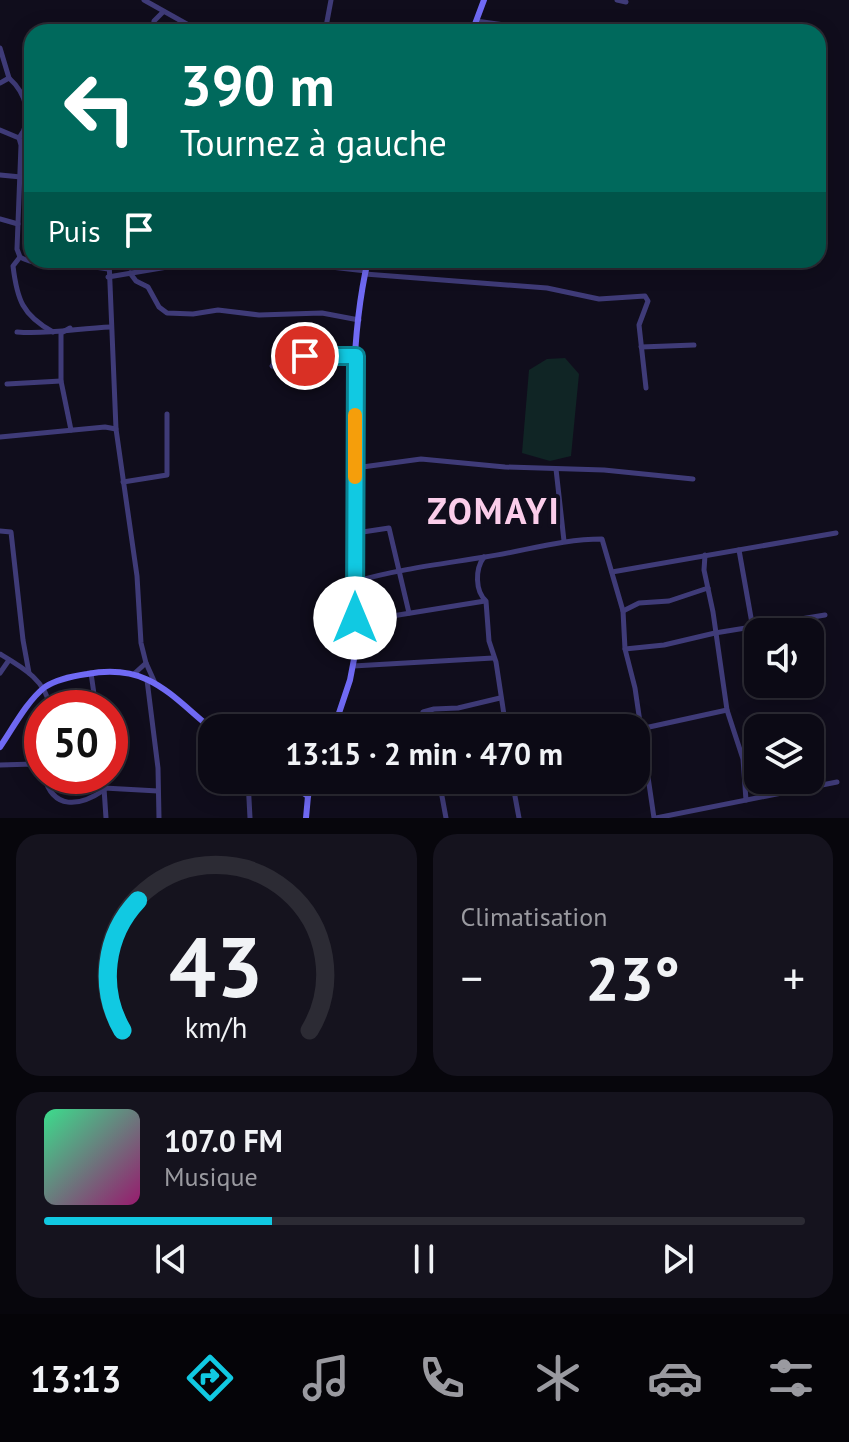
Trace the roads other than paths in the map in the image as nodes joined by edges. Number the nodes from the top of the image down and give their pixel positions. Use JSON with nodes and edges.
{"nodes":[{"id":1,"x":144,"y":0,"type":"edge"},
{"id":2,"x":330,"y":0,"type":"edge"},
{"id":3,"x":484,"y":0,"type":"edge"},
{"id":4,"x":617,"y":0,"type":"edge"},
{"id":5,"x":626,"y":2,"type":"edge"},
{"id":6,"x":163,"y":12,"type":"junction"},
{"id":7,"x":476,"y":21,"type":"junction"},
{"id":8,"x":154,"y":24,"type":"edge"},
{"id":9,"x":186,"y":24,"type":"edge"},
{"id":10,"x":326,"y":24,"type":"edge"},
{"id":11,"x":475,"y":24,"type":"edge"},
{"id":12,"x":497,"y":24,"type":"edge"},
{"id":13,"x":0,"y":48,"type":"edge"},
{"id":14,"x":9,"y":78,"type":"junction"},
{"id":15,"x":0,"y":83,"type":"edge"},
{"id":16,"x":24,"y":102,"type":"edge"},
{"id":17,"x":0,"y":130,"type":"edge"},
{"id":18,"x":24,"y":132,"type":"edge"},
{"id":19,"x":19,"y":138,"type":"junction"},
{"id":20,"x":0,"y":175,"type":"edge"},
{"id":21,"x":21,"y":177,"type":"junction"},
{"id":22,"x":0,"y":219,"type":"edge"},
{"id":23,"x":18,"y":224,"type":"junction"},
{"id":24,"x":20,"y":257,"type":"junction"},
{"id":25,"x":24,"y":258,"type":"edge"},
{"id":26,"x":102,"y":268,"type":"edge"},
{"id":27,"x":160,"y":268,"type":"edge"},
{"id":28,"x":337,"y":268,"type":"edge"},
{"id":29,"x":367,"y":268,"type":"edge"},
{"id":30,"x":108,"y":269,"type":"joint"},
{"id":31,"x":130,"y":273,"type":"junction"},
{"id":32,"x":366,"y":273,"type":"junction"},
{"id":33,"x":108,"y":277,"type":"junction"},
{"id":34,"x":359,"y":320,"type":"junction"},
{"id":35,"x":111,"y":327,"type":"junction"},
{"id":36,"x":70,"y":328,"type":"junction"},
{"id":37,"x":17,"y":332,"type":"dead end"},
{"id":38,"x":53,"y":332,"type":"junction"},
{"id":39,"x":694,"y":345,"type":"dead end"},
{"id":40,"x":641,"y":347,"type":"junction"},
{"id":41,"x":356,"y":356,"type":"junction"},
{"id":42,"x":272,"y":366,"type":"dead end"},
{"id":43,"x":61,"y":381,"type":"junction"},
{"id":44,"x":7,"y":384,"type":"dead end"},
{"id":45,"x":646,"y":388,"type":"dead end"},
{"id":46,"x":167,"y":414,"type":"dead end"},
{"id":47,"x":116,"y":429,"type":"junction"},
{"id":48,"x":71,"y":430,"type":"junction"},
{"id":49,"x":0,"y":437,"type":"edge"},
{"id":50,"x":355,"y":468,"type":"junction"},
{"id":51,"x":556,"y":469,"type":"junction"},
{"id":52,"x":693,"y":479,"type":"dead end"},
{"id":53,"x":123,"y":482,"type":"junction"},
{"id":54,"x":0,"y":531,"type":"edge"},
{"id":55,"x":356,"y":533,"type":"junction"},
{"id":56,"x":836,"y":533,"type":"dead end"},
{"id":57,"x":564,"y":541,"type":"junction"},
{"id":58,"x":739,"y":550,"type":"junction"},
{"id":59,"x":705,"y":555,"type":"junction"},
{"id":60,"x":484,"y":557,"type":"junction"},
{"id":61,"x":398,"y":570,"type":"junction"},
{"id":62,"x":612,"y":572,"type":"junction"},
{"id":63,"x":356,"y":582,"type":"junction"},
{"id":64,"x":708,"y":588,"type":"junction"},
{"id":65,"x":486,"y":601,"type":"junction"},
{"id":66,"x":623,"y":611,"type":"junction"},
{"id":67,"x":409,"y":613,"type":"junction"},
{"id":68,"x":825,"y":615,"type":"dead end"},
{"id":69,"x":751,"y":618,"type":"edge"},
{"id":70,"x":810,"y":618,"type":"edge"},
{"id":71,"x":356,"y":628,"type":"junction"},
{"id":72,"x":744,"y":630,"type":"edge"},
{"id":73,"x":715,"y":633,"type":"junction"},
{"id":74,"x":625,"y":649,"type":"junction"},
{"id":75,"x":0,"y":654,"type":"edge"},
{"id":76,"x":493,"y":658,"type":"junction"},
{"id":77,"x":9,"y":660,"type":"junction"},
{"id":78,"x":146,"y":663,"type":"junction"},
{"id":79,"x":353,"y":666,"type":"junction"},
{"id":80,"x":0,"y":673,"type":"edge"},
{"id":81,"x":29,"y":673,"type":"junction"},
{"id":82,"x":91,"y":673,"type":"junction"},
{"id":83,"x":135,"y":673,"type":"junction"},
{"id":84,"x":147,"y":678,"type":"junction"},
{"id":85,"x":155,"y":683,"type":"junction"},
{"id":86,"x":44,"y":688,"type":"junction"},
{"id":87,"x":93,"y":690,"type":"edge"},
{"id":88,"x":500,"y":698,"type":"junction"},
{"id":89,"x":727,"y":710,"type":"junction"},
{"id":90,"x":338,"y":714,"type":"edge"},
{"id":91,"x":424,"y":714,"type":"edge"},
{"id":92,"x":503,"y":714,"type":"edge"},
{"id":93,"x":638,"y":714,"type":"edge"},
{"id":94,"x":198,"y":718,"type":"edge"},
{"id":95,"x":650,"y":727,"type":"edge"},
{"id":96,"x":0,"y":747,"type":"edge"},
{"id":97,"x":0,"y":765,"type":"edge"},
{"id":98,"x":24,"y":766,"type":"edge"},
{"id":99,"x":837,"y":782,"type":"dead end"},
{"id":100,"x":650,"y":788,"type":"edge"},
{"id":101,"x":128,"y":790,"type":"edge"},
{"id":102,"x":158,"y":791,"type":"junction"},
{"id":103,"x":52,"y":794,"type":"edge"},
{"id":104,"x":96,"y":794,"type":"edge"},
{"id":105,"x":104,"y":794,"type":"edge"},
{"id":106,"x":249,"y":794,"type":"edge"},
{"id":107,"x":309,"y":794,"type":"edge"},
{"id":108,"x":442,"y":794,"type":"edge"},
{"id":109,"x":515,"y":794,"type":"edge"},
{"id":110,"x":746,"y":800,"type":"junction"},
{"id":111,"x":446,"y":817,"type":"edge"},
{"id":112,"x":106,"y":818,"type":"edge"},
{"id":113,"x":159,"y":818,"type":"edge"},
{"id":114,"x":250,"y":818,"type":"edge"},
{"id":115,"x":306,"y":818,"type":"edge"},
{"id":116,"x":438,"y":818,"type":"edge"},
{"id":117,"x":519,"y":818,"type":"edge"},
{"id":118,"x":655,"y":818,"type":"edge"}],
"edges":[{"from":1,"to":6,"type":"street"},
{"from":2,"to":10,"type":"street"},
{"from":3,"to":7,"type":"main road"},
{"from":4,"to":5,"type":"street"},
{"from":6,"to":8,"type":"street"},
{"from":6,"to":9,"type":"street"},
{"from":7,"to":11,"type":"main road"},
{"from":7,"to":12,"type":"street"},
{"from":13,"to":14,"type":"street"},
{"from":14,"to":15,"type":"street"},
{"from":14,"to":16,"type":"street"},
{"from":17,"to":19,"type":"street"},
{"from":18,"to":19,"type":"street"},
{"from":19,"to":21,"type":"street"},
{"from":20,"to":21,"type":"street"},
{"from":21,"to":23,"type":"street"},
{"from":22,"to":23,"type":"street"},
{"from":23,"to":24,"type":"street"},
{"from":24,"to":25,"type":"street"},
{"from":24,"to":38,"type":"street"},
{"from":26,"to":30,"type":"street"},
{"from":27,"to":31,"type":"street"},
{"from":28,"to":32,"type":"street"},
{"from":29,"to":32,"type":"main road"},
{"from":30,"to":33,"type":"street"},
{"from":31,"to":33,"type":"street"},
{"from":31,"to":34,"type":"street"},
{"from":32,"to":34,"type":"main road"},
{"from":32,"to":40,"type":"street"},
{"from":33,"to":35,"type":"street"},
{"from":34,"to":41,"type":"main road"},
{"from":35,"to":36,"type":"street"},
{"from":35,"to":47,"type":"street"},
{"from":36,"to":38,"type":"street"},
{"from":36,"to":43,"type":"street"},
{"from":37,"to":38,"type":"street"},
{"from":39,"to":40,"type":"street"},
{"from":40,"to":45,"type":"street"},
{"from":41,"to":42,"type":"street"},
{"from":41,"to":50,"type":"main road"},
{"from":43,"to":44,"type":"street"},
{"from":43,"to":48,"type":"street"},
{"from":46,"to":53,"type":"street"},
{"from":47,"to":48,"type":"street"},
{"from":47,"to":53,"type":"street"},
{"from":48,"to":49,"type":"street"},
{"from":50,"to":51,"type":"street"},
{"from":50,"to":55,"type":"main road"},
{"from":51,"to":52,"type":"street"},
{"from":51,"to":57,"type":"street"},
{"from":53,"to":78,"type":"street"},
{"from":54,"to":81,"type":"street"},
{"from":55,"to":61,"type":"street"},
{"from":55,"to":63,"type":"main road"},
{"from":56,"to":58,"type":"street"},
{"from":57,"to":60,"type":"street"},
{"from":57,"to":62,"type":"street"},
{"from":58,"to":59,"type":"street"},
{"from":58,"to":69,"type":"street"},
{"from":59,"to":62,"type":"street"},
{"from":59,"to":64,"type":"street"},
{"from":60,"to":61,"type":"street"},
{"from":60,"to":65,"type":"street"},
{"from":61,"to":63,"type":"street"},
{"from":61,"to":67,"type":"street"},
{"from":62,"to":66,"type":"street"},
{"from":63,"to":71,"type":"main road"},
{"from":64,"to":66,"type":"street"},
{"from":64,"to":73,"type":"street"},
{"from":65,"to":67,"type":"street"},
{"from":65,"to":76,"type":"street"},
{"from":66,"to":74,"type":"street"},
{"from":67,"to":71,"type":"street"},
{"from":68,"to":70,"type":"street"},
{"from":71,"to":79,"type":"main road"},
{"from":72,"to":73,"type":"street"},
{"from":73,"to":74,"type":"street"},
{"from":73,"to":89,"type":"street"},
{"from":74,"to":93,"type":"street"},
{"from":75,"to":77,"type":"street"},
{"from":76,"to":79,"type":"street"},
{"from":76,"to":88,"type":"street"},
{"from":77,"to":80,"type":"street"},
{"from":77,"to":81,"type":"street"},
{"from":78,"to":83,"type":"street"},
{"from":78,"to":85,"type":"street"},
{"from":79,"to":90,"type":"main road"},
{"from":81,"to":86,"type":"street"},
{"from":82,"to":83,"type":"main road"},
{"from":82,"to":86,"type":"main road"},
{"from":82,"to":87,"type":"street"},
{"from":83,"to":84,"type":"main road"},
{"from":84,"to":85,"type":"main road"},
{"from":84,"to":102,"type":"street"},
{"from":85,"to":94,"type":"main road"},
{"from":86,"to":96,"type":"main road"},
{"from":88,"to":91,"type":"street"},
{"from":88,"to":92,"type":"street"},
{"from":89,"to":95,"type":"street"},
{"from":89,"to":110,"type":"street"},
{"from":97,"to":98,"type":"street"},
{"from":99,"to":110,"type":"street"},
{"from":100,"to":118,"type":"street"},
{"from":101,"to":102,"type":"street"},
{"from":102,"to":113,"type":"street"},
{"from":103,"to":104,"type":"street"},
{"from":105,"to":112,"type":"street"},
{"from":106,"to":114,"type":"street"},
{"from":107,"to":115,"type":"main road"},
{"from":108,"to":111,"type":"street"},
{"from":109,"to":117,"type":"street"},
{"from":110,"to":118,"type":"street"},
{"from":111,"to":116,"type":"street"}]}
